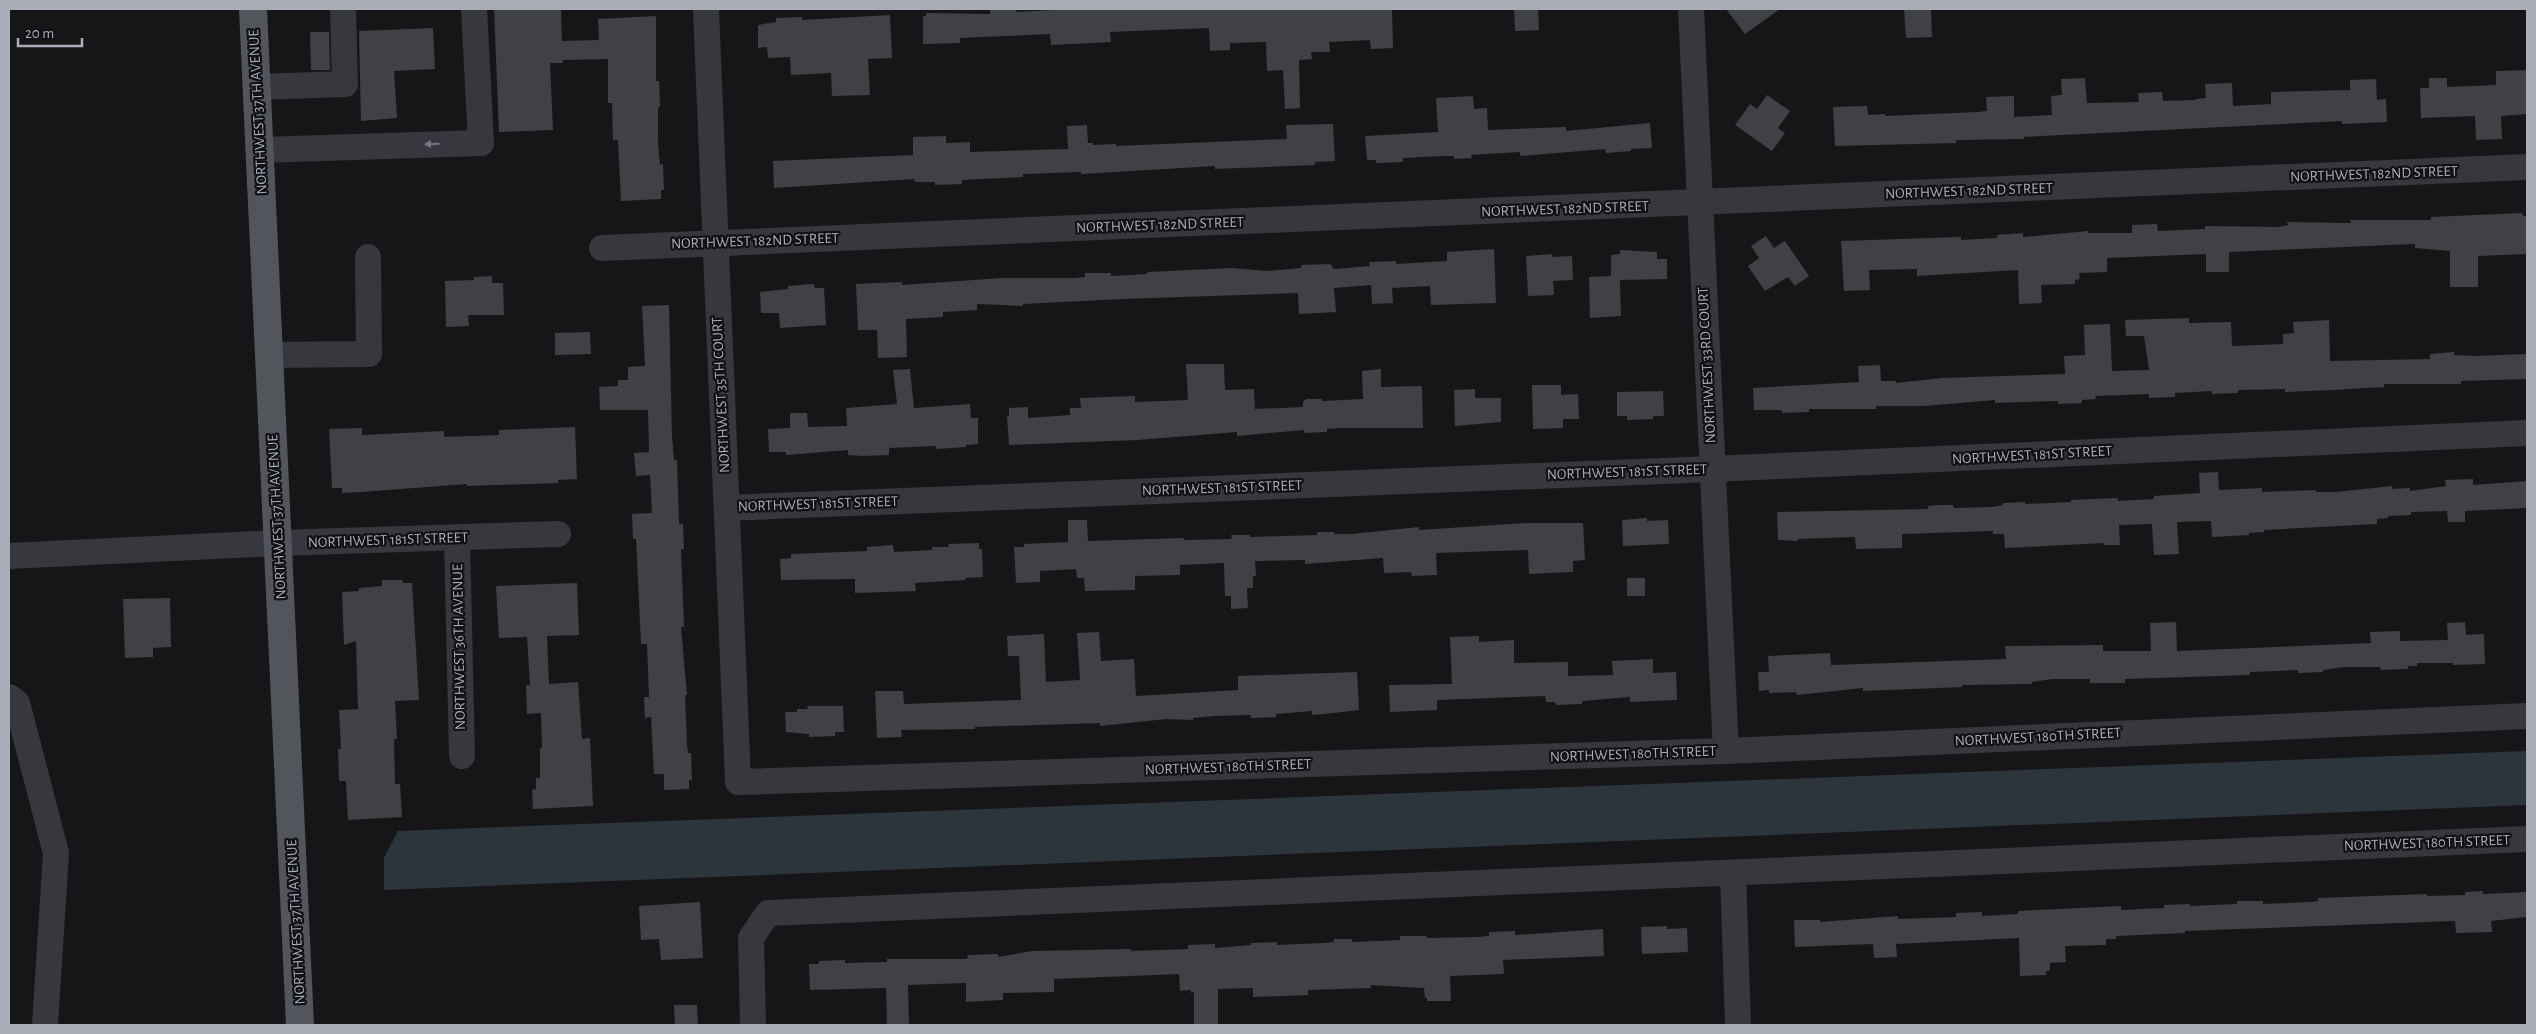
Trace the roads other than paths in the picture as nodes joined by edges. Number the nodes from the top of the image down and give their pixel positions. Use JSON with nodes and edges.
{"nodes":[{"id":1,"x":253,"y":9,"type":"edge"},
{"id":2,"x":343,"y":9,"type":"edge"},
{"id":3,"x":474,"y":9,"type":"edge"},
{"id":4,"x":706,"y":9,"type":"edge"},
{"id":5,"x":1692,"y":9,"type":"edge"},
{"id":6,"x":256,"y":87,"type":"junction"},
{"id":7,"x":260,"y":150,"type":"junction"},
{"id":8,"x":2527,"y":167,"type":"edge"},
{"id":9,"x":1700,"y":203,"type":"junction"},
{"id":10,"x":714,"y":243,"type":"junction"},
{"id":11,"x":602,"y":248,"type":"dead end"},
{"id":12,"x":368,"y":257,"type":"dead end"},
{"id":13,"x":269,"y":355,"type":"junction"},
{"id":14,"x":2527,"y":433,"type":"edge"},
{"id":15,"x":1712,"y":469,"type":"junction"},
{"id":16,"x":727,"y":508,"type":"junction"},
{"id":17,"x":558,"y":534,"type":"dead end"},
{"id":18,"x":456,"y":537,"type":"junction"},
{"id":19,"x":278,"y":544,"type":"junction"},
{"id":20,"x":9,"y":556,"type":"edge"},
{"id":21,"x":9,"y":697,"type":"edge"},
{"id":22,"x":2527,"y":716,"type":"edge"},
{"id":23,"x":1726,"y":751,"type":"junction"},
{"id":24,"x":462,"y":756,"type":"dead end"},
{"id":25,"x":738,"y":782,"type":"joint"},
{"id":26,"x":2527,"y":839,"type":"edge"},
{"id":27,"x":1732,"y":872,"type":"junction"},
{"id":28,"x":45,"y":1025,"type":"edge"},
{"id":29,"x":300,"y":1025,"type":"edge"},
{"id":30,"x":753,"y":1025,"type":"edge"},
{"id":31,"x":1738,"y":1025,"type":"edge"}],
"edges":[{"from":1,"to":6,"type":"main road","name":"NORTHWEST 37TH AVENUE"},
{"from":2,"to":6,"type":"street"},
{"from":3,"to":7,"type":"street","one_way":true},
{"from":4,"to":10,"type":"street","name":"NORTHWEST 35TH COURT"},
{"from":5,"to":9,"type":"street","name":"NORTHWEST 33RD COURT"},
{"from":6,"to":7,"type":"main road","name":"NORTHWEST 37TH AVENUE"},
{"from":7,"to":13,"type":"main road","name":"NORTHWEST 37TH AVENUE"},
{"from":8,"to":9,"type":"street","name":"NORTHWEST 182ND STREET"},
{"from":9,"to":10,"type":"street","name":"NORTHWEST 182ND STREET"},
{"from":9,"to":15,"type":"street","name":"NORTHWEST 33RD COURT"},
{"from":10,"to":11,"type":"street","name":"NORTHWEST 182ND STREET"},
{"from":10,"to":16,"type":"street","name":"NORTHWEST 35TH COURT"},
{"from":12,"to":13,"type":"street"},
{"from":13,"to":19,"type":"main road","name":"NORTHWEST 37TH AVENUE"},
{"from":14,"to":15,"type":"street","name":"NORTHWEST 181ST STREET"},
{"from":15,"to":16,"type":"street","name":"NORTHWEST 181ST STREET"},
{"from":15,"to":23,"type":"street","name":"NORTHWEST 33RD COURT"},
{"from":16,"to":25,"type":"street","name":"NORTHWEST 35TH COURT"},
{"from":17,"to":18,"type":"street","name":"NORTHWEST 181ST STREET"},
{"from":18,"to":19,"type":"street","name":"NORTHWEST 181ST STREET"},
{"from":18,"to":24,"type":"street","name":"NORTHWEST 36TH AVENUE"},
{"from":19,"to":20,"type":"street","name":"NORTHWEST 181ST STREET"},
{"from":19,"to":29,"type":"main road","name":"NORTHWEST 37TH AVENUE"},
{"from":21,"to":28,"type":"street"},
{"from":22,"to":23,"type":"street","name":"NORTHWEST 180TH STREET"},
{"from":23,"to":25,"type":"street","name":"NORTHWEST 180TH STREET"},
{"from":26,"to":27,"type":"street","name":"NORTHWEST 180TH STREET"},
{"from":27,"to":30,"type":"street","name":"NORTHWEST 180TH STREET"},
{"from":27,"to":31,"type":"street"}]}
